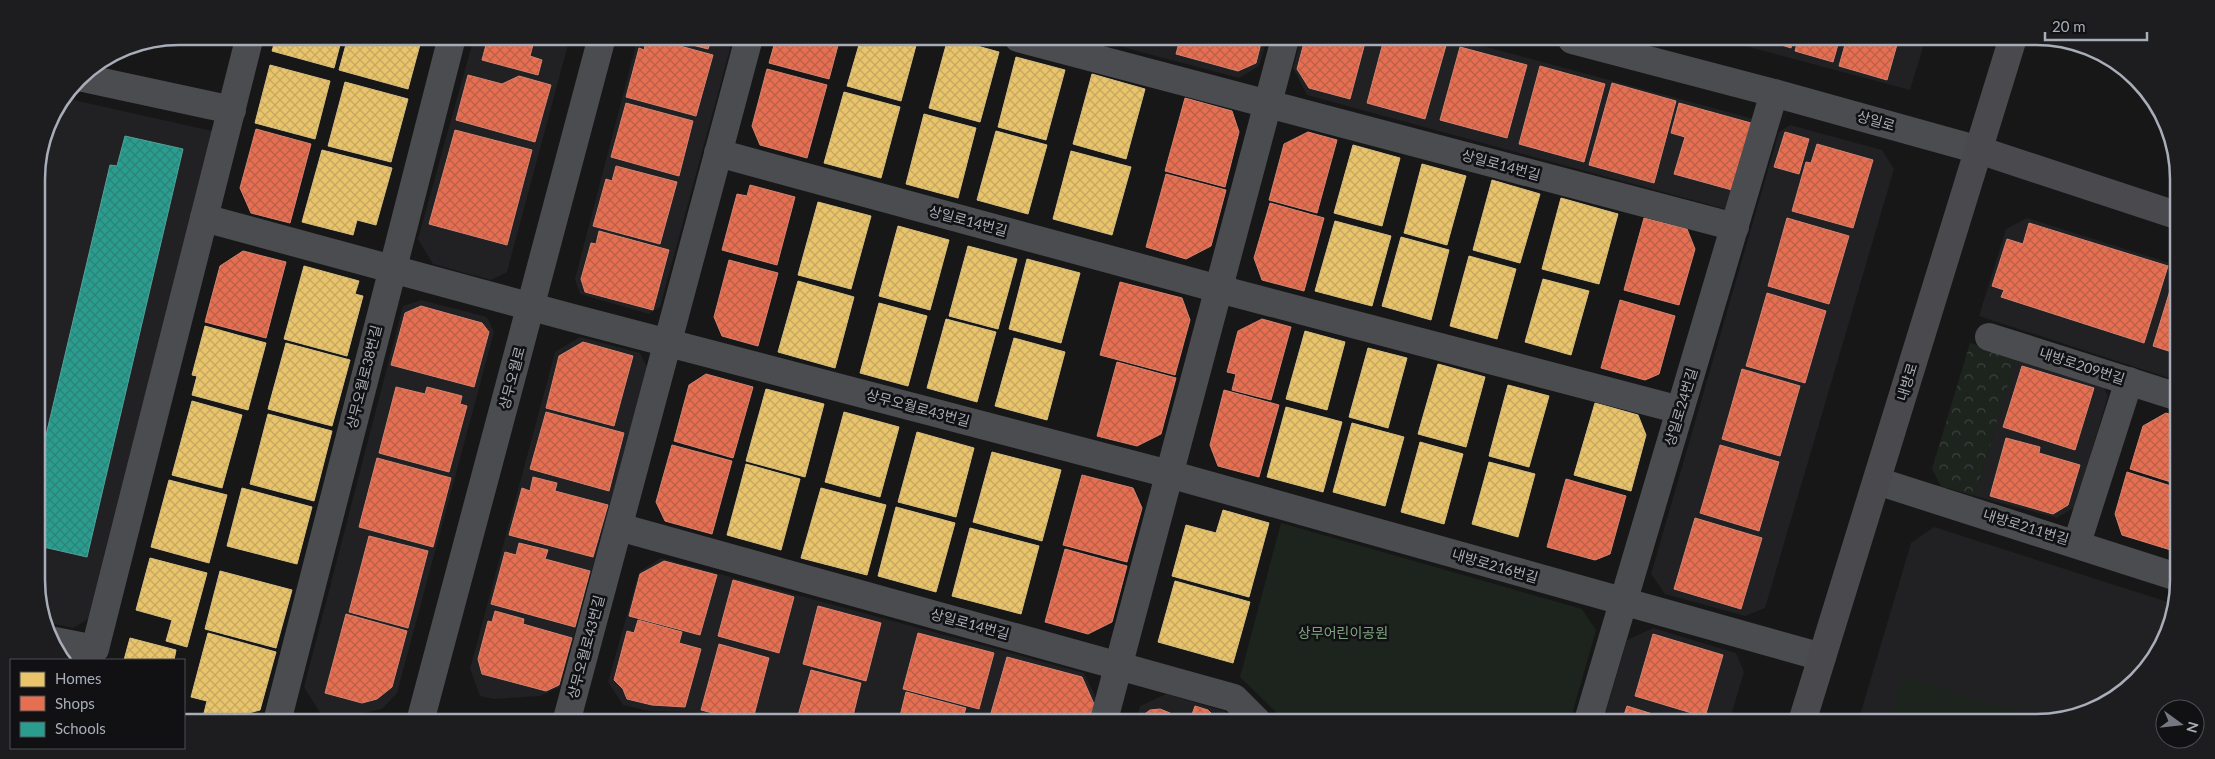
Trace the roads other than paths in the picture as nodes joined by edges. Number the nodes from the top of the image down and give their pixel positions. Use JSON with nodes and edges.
{"nodes":[{"id":1,"x":248,"y":45,"type":"edge"},
{"id":2,"x":450,"y":45,"type":"edge"},
{"id":3,"x":600,"y":45,"type":"edge"},
{"id":4,"x":747,"y":45,"type":"edge"},
{"id":5,"x":1045,"y":45,"type":"edge"},
{"id":6,"x":1283,"y":45,"type":"edge"},
{"id":7,"x":1592,"y":45,"type":"edge"},
{"id":8,"x":2011,"y":45,"type":"edge"},
{"id":9,"x":90,"y":79,"type":"edge"},
{"id":10,"x":1774,"y":93,"type":"junction"},
{"id":11,"x":1268,"y":104,"type":"junction"},
{"id":12,"x":232,"y":110,"type":"junction"},
{"id":13,"x":1979,"y":150,"type":"junction"},
{"id":14,"x":718,"y":153,"type":"junction"},
{"id":15,"x":2170,"y":213,"type":"edge"},
{"id":16,"x":204,"y":218,"type":"junction"},
{"id":17,"x":1735,"y":226,"type":"junction"},
{"id":18,"x":392,"y":268,"type":"junction"},
{"id":19,"x":1219,"y":289,"type":"junction"},
{"id":20,"x":531,"y":307,"type":"junction"},
{"id":21,"x":1989,"y":336,"type":"dead end"},
{"id":22,"x":667,"y":342,"type":"junction"},
{"id":23,"x":2129,"y":381,"type":"junction"},
{"id":24,"x":2170,"y":394,"type":"edge"},
{"id":25,"x":1680,"y":410,"type":"junction"},
{"id":26,"x":1169,"y":474,"type":"junction"},
{"id":27,"x":1876,"y":481,"type":"junction"},
{"id":28,"x":619,"y":527,"type":"junction"},
{"id":29,"x":2077,"y":543,"type":"junction"},
{"id":30,"x":2170,"y":575,"type":"edge"},
{"id":31,"x":1622,"y":602,"type":"junction"},
{"id":32,"x":61,"y":643,"type":"edge"},
{"id":33,"x":94,"y":655,"type":"edge"},
{"id":34,"x":1822,"y":657,"type":"junction"},
{"id":35,"x":1118,"y":665,"type":"junction"},
{"id":36,"x":279,"y":714,"type":"edge"},
{"id":37,"x":422,"y":714,"type":"edge"},
{"id":38,"x":567,"y":714,"type":"edge"},
{"id":39,"x":1106,"y":714,"type":"edge"},
{"id":40,"x":1251,"y":714,"type":"edge"},
{"id":41,"x":1590,"y":714,"type":"edge"},
{"id":42,"x":1804,"y":714,"type":"edge"}],
"edges":[{"from":1,"to":12,"type":"street"},
{"from":2,"to":18,"type":"street","name":"상무오월로38번길"},
{"from":3,"to":20,"type":"street","name":"상무오월로"},
{"from":4,"to":14,"type":"street","name":"상무오월로43번길"},
{"from":5,"to":11,"type":"street","name":"상일로14번길"},
{"from":6,"to":11,"type":"street"},
{"from":7,"to":10,"type":"street","name":"상일로"},
{"from":8,"to":13,"type":"street","name":"내방로"},
{"from":9,"to":12,"type":"street"},
{"from":10,"to":13,"type":"street","name":"상일로"},
{"from":10,"to":17,"type":"street","name":"상일로24번길"},
{"from":11,"to":17,"type":"street","name":"상일로14번길"},
{"from":11,"to":19,"type":"street"},
{"from":12,"to":16,"type":"street"},
{"from":13,"to":15,"type":"street","name":"상일로"},
{"from":13,"to":27,"type":"street","name":"내방로"},
{"from":14,"to":19,"type":"street","name":"상일로14번길"},
{"from":14,"to":22,"type":"street","name":"상무오월로43번길"},
{"from":16,"to":18,"type":"street","name":"상무오월로43번길"},
{"from":16,"to":33,"type":"street"},
{"from":17,"to":25,"type":"street","name":"상일로24번길"},
{"from":18,"to":20,"type":"street","name":"상무오월로43번길"},
{"from":18,"to":36,"type":"street","name":"상무오월로38번길"},
{"from":19,"to":25,"type":"street","name":"상일로14번길"},
{"from":19,"to":26,"type":"street"},
{"from":20,"to":22,"type":"street","name":"상무오월로43번길"},
{"from":20,"to":37,"type":"street","name":"상무오월로"},
{"from":21,"to":23,"type":"street","name":"내방로209번길"},
{"from":22,"to":26,"type":"street","name":"상무오월로43번길"},
{"from":22,"to":28,"type":"street","name":"상무오월로43번길"},
{"from":23,"to":24,"type":"street","name":"내방로209번길"},
{"from":23,"to":29,"type":"street"},
{"from":25,"to":31,"type":"street","name":"상일로24번길"},
{"from":26,"to":31,"type":"street","name":"내방로216번길"},
{"from":26,"to":35,"type":"street"},
{"from":27,"to":29,"type":"street","name":"내방로211번길"},
{"from":27,"to":34,"type":"street","name":"내방로"},
{"from":28,"to":35,"type":"street","name":"상일로14번길"},
{"from":28,"to":38,"type":"street","name":"상무오월로43번길"},
{"from":29,"to":30,"type":"street","name":"내방로211번길"},
{"from":31,"to":34,"type":"street","name":"내방로216번길"},
{"from":31,"to":41,"type":"street","name":"상일로24번길"},
{"from":32,"to":33,"type":"street"},
{"from":34,"to":42,"type":"street","name":"내방로"},
{"from":35,"to":39,"type":"street"},
{"from":35,"to":40,"type":"street","name":"상일로14번길"}]}
